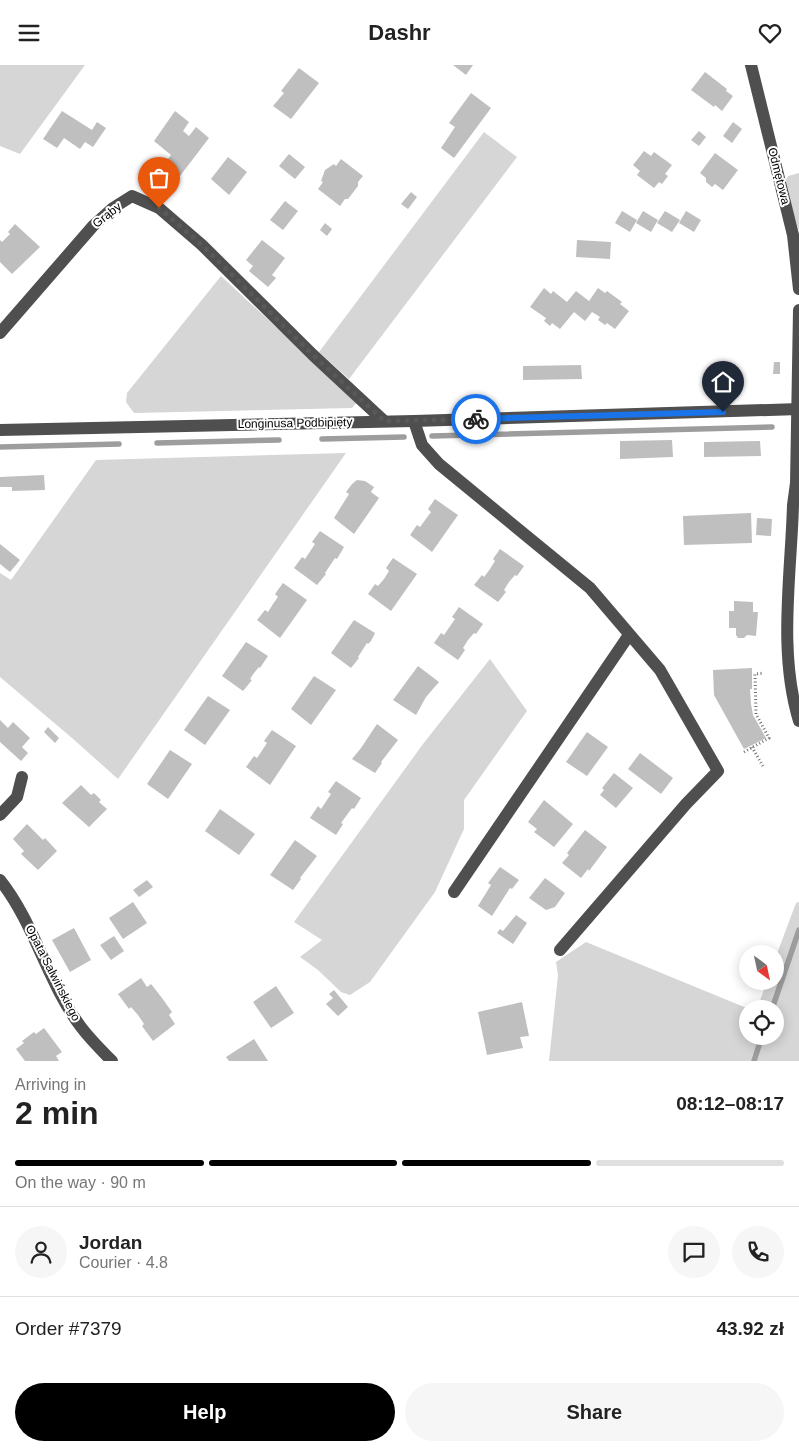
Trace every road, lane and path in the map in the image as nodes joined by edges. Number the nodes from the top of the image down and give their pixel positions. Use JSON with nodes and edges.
{"nodes":[{"id":1,"x":751,"y":65,"type":"edge"},
{"id":2,"x":799,"y":289,"type":"edge"},
{"id":3,"x":799,"y":310,"type":"edge"},
{"id":4,"x":0,"y":333,"type":"edge"},
{"id":5,"x":798,"y":409,"type":"edge"},
{"id":6,"x":384,"y":421,"type":"junction"},
{"id":7,"x":414,"y":421,"type":"junction"},
{"id":8,"x":0,"y":430,"type":"edge"},
{"id":9,"x":629,"y":635,"type":"junction"},
{"id":10,"x":764,"y":673,"type":"dead end"},
{"id":11,"x":799,"y":721,"type":"edge"},
{"id":12,"x":752,"y":746,"type":"junction"},
{"id":13,"x":744,"y":752,"type":"dead end"},
{"id":14,"x":764,"y":768,"type":"dead end"},
{"id":15,"x":22,"y":777,"type":"dead end"},
{"id":16,"x":0,"y":815,"type":"edge"},
{"id":17,"x":0,"y":880,"type":"edge"},
{"id":18,"x":454,"y":892,"type":"dead end"},
{"id":19,"x":560,"y":950,"type":"dead end"},
{"id":20,"x":112,"y":1061,"type":"edge"}],
"edges":[{"from":1,"to":2,"type":"street","name":"Odmętowa"},
{"from":3,"to":5,"type":"street"},
{"from":4,"to":6,"type":"street","name":"Grąby"},
{"from":5,"to":7,"type":"street","name":"Longinusa Podbipięty"},
{"from":5,"to":11,"type":"street"},
{"from":6,"to":7,"type":"street","name":"Longinusa Podbipięty"},
{"from":6,"to":8,"type":"street","name":"Longinusa Podbipięty"},
{"from":7,"to":9,"type":"street"},
{"from":9,"to":18,"type":"street"},
{"from":9,"to":19,"type":"street"},
{"from":10,"to":12,"type":"path"},
{"from":12,"to":13,"type":"path"},
{"from":12,"to":14,"type":"path"},
{"from":15,"to":16,"type":"street"},
{"from":17,"to":20,"type":"street","name":"Opata Salwińskiego"}]}
